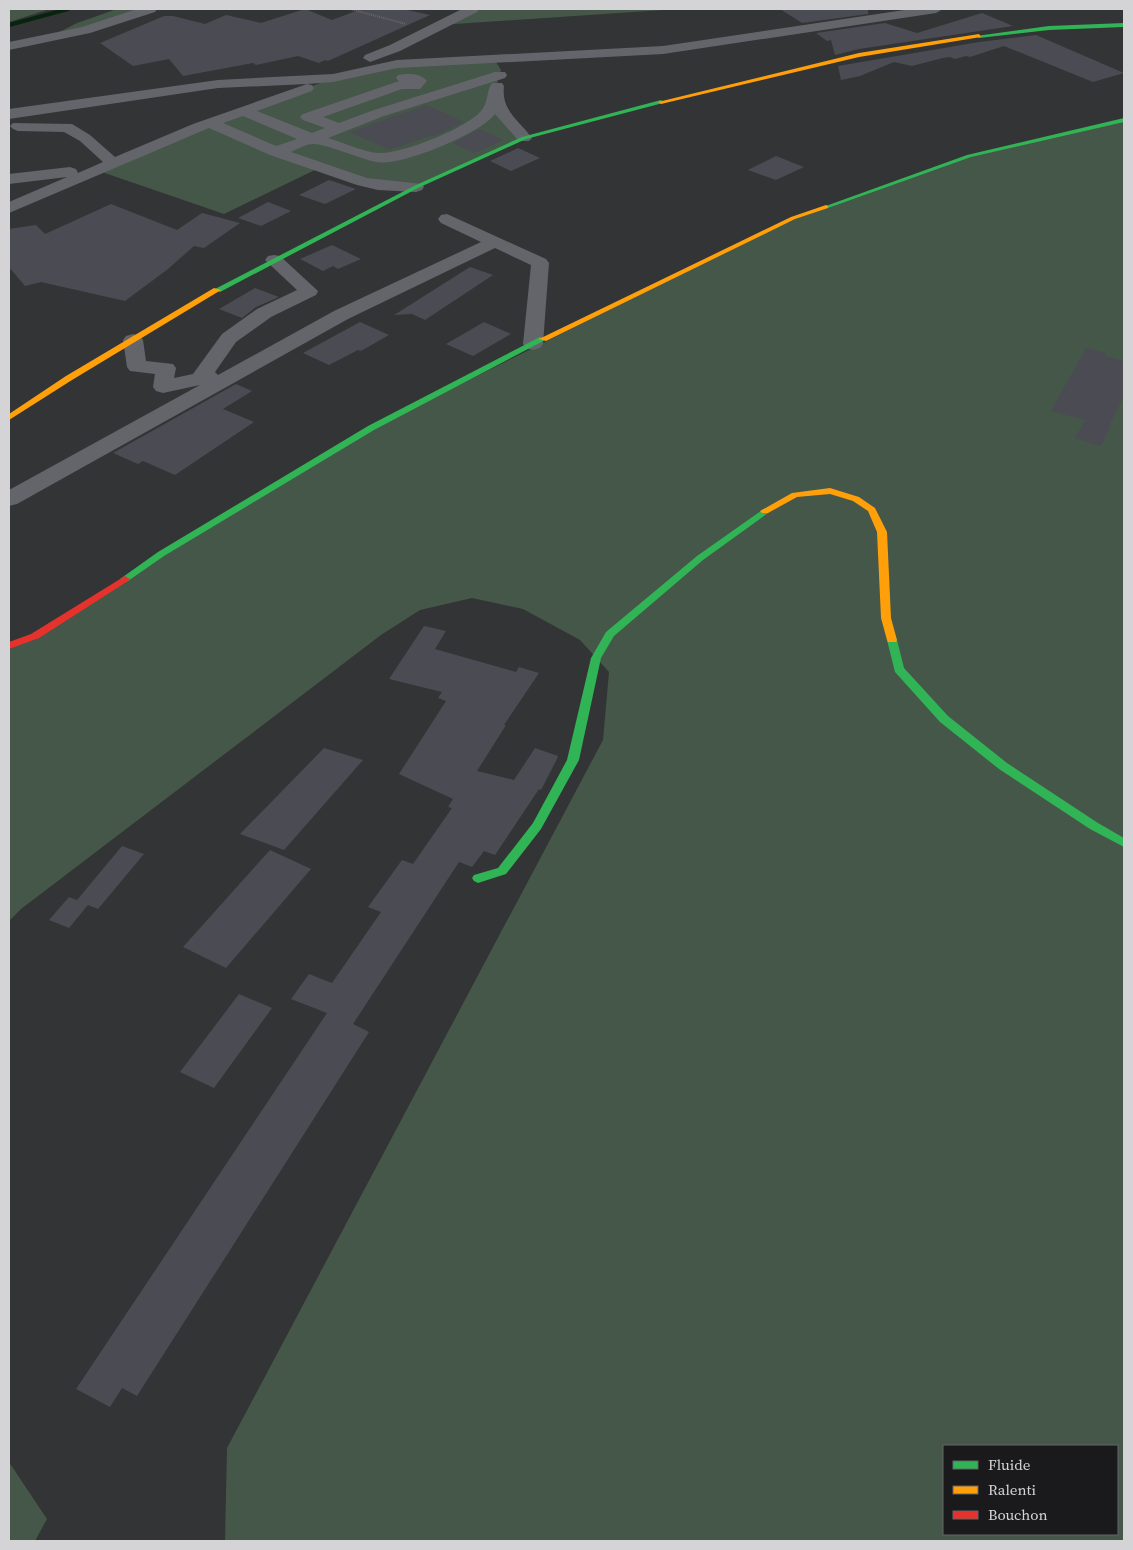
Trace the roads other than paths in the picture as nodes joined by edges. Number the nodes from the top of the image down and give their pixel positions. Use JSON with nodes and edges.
{"nodes":[{"id":1,"x":150,"y":9,"type":"edge"},
{"id":2,"x":472,"y":9,"type":"edge"},
{"id":3,"x":936,"y":9,"type":"edge"},
{"id":4,"x":1124,"y":25,"type":"edge"},
{"id":5,"x":9,"y":46,"type":"edge"},
{"id":6,"x":495,"y":59,"type":"junction"},
{"id":7,"x":376,"y":69,"type":"junction"},
{"id":8,"x":500,"y":75,"type":"junction"},
{"id":9,"x":333,"y":78,"type":"junction"},
{"id":10,"x":418,"y":83,"type":"junction"},
{"id":11,"x":436,"y":94,"type":"junction"},
{"id":12,"x":495,"y":99,"type":"junction"},
{"id":13,"x":268,"y":102,"type":"junction"},
{"id":14,"x":244,"y":111,"type":"junction"},
{"id":15,"x":9,"y":114,"type":"edge"},
{"id":16,"x":308,"y":117,"type":"junction"},
{"id":17,"x":484,"y":117,"type":"junction"},
{"id":18,"x":1124,"y":120,"type":"edge"},
{"id":19,"x":210,"y":123,"type":"junction"},
{"id":20,"x":9,"y":126,"type":"edge"},
{"id":21,"x":338,"y":128,"type":"junction"},
{"id":22,"x":313,"y":138,"type":"junction"},
{"id":23,"x":524,"y":138,"type":"junction"},
{"id":24,"x":276,"y":152,"type":"junction"},
{"id":25,"x":112,"y":162,"type":"junction"},
{"id":26,"x":89,"y":173,"type":"junction"},
{"id":27,"x":9,"y":179,"type":"edge"},
{"id":28,"x":416,"y":187,"type":"junction"},
{"id":29,"x":9,"y":208,"type":"edge"},
{"id":30,"x":447,"y":219,"type":"dead end"},
{"id":31,"x":494,"y":242,"type":"junction"},
{"id":32,"x":274,"y":260,"type":"junction"},
{"id":33,"x":134,"y":340,"type":"junction"},
{"id":34,"x":533,"y":344,"type":"junction"},
{"id":35,"x":242,"y":369,"type":"junction"},
{"id":36,"x":200,"y":379,"type":"junction"},
{"id":37,"x":9,"y":418,"type":"edge"},
{"id":38,"x":9,"y":499,"type":"edge"},
{"id":39,"x":9,"y":646,"type":"edge"},
{"id":40,"x":1124,"y":843,"type":"edge"},
{"id":41,"x":478,"y":878,"type":"dead end"}],
"edges":[{"from":1,"to":5,"type":"street"},
{"from":2,"to":9,"type":"street"},
{"from":3,"to":6,"type":"street"},
{"from":4,"to":23,"type":"street"},
{"from":6,"to":7,"type":"street"},
{"from":6,"to":8,"type":"street"},
{"from":7,"to":9,"type":"street"},
{"from":7,"to":10,"type":"street"},
{"from":8,"to":10,"type":"street"},
{"from":8,"to":11,"type":"street"},
{"from":8,"to":12,"type":"street"},
{"from":9,"to":13,"type":"street"},
{"from":9,"to":15,"type":"street"},
{"from":10,"to":11,"type":"street"},
{"from":10,"to":16,"type":"street"},
{"from":11,"to":17,"type":"street"},
{"from":11,"to":21,"type":"street"},
{"from":12,"to":17,"type":"street"},
{"from":12,"to":23,"type":"street"},
{"from":13,"to":14,"type":"street"},
{"from":13,"to":16,"type":"street"},
{"from":14,"to":19,"type":"street"},
{"from":14,"to":22,"type":"street"},
{"from":16,"to":21,"type":"street"},
{"from":17,"to":22,"type":"street"},
{"from":18,"to":34,"type":"street"},
{"from":19,"to":24,"type":"street"},
{"from":19,"to":25,"type":"street"},
{"from":20,"to":25,"type":"street"},
{"from":21,"to":22,"type":"street"},
{"from":22,"to":24,"type":"street"},
{"from":23,"to":28,"type":"street"},
{"from":24,"to":28,"type":"street"},
{"from":25,"to":26,"type":"street"},
{"from":26,"to":27,"type":"street"},
{"from":26,"to":29,"type":"street"},
{"from":28,"to":32,"type":"street"},
{"from":30,"to":31,"type":"street"},
{"from":31,"to":34,"type":"street"},
{"from":31,"to":35,"type":"street"},
{"from":32,"to":33,"type":"street"},
{"from":32,"to":36,"type":"street"},
{"from":33,"to":36,"type":"street"},
{"from":33,"to":37,"type":"street"},
{"from":34,"to":39,"type":"street"},
{"from":35,"to":36,"type":"street"},
{"from":35,"to":38,"type":"street"},
{"from":40,"to":41,"type":"street"}]}
